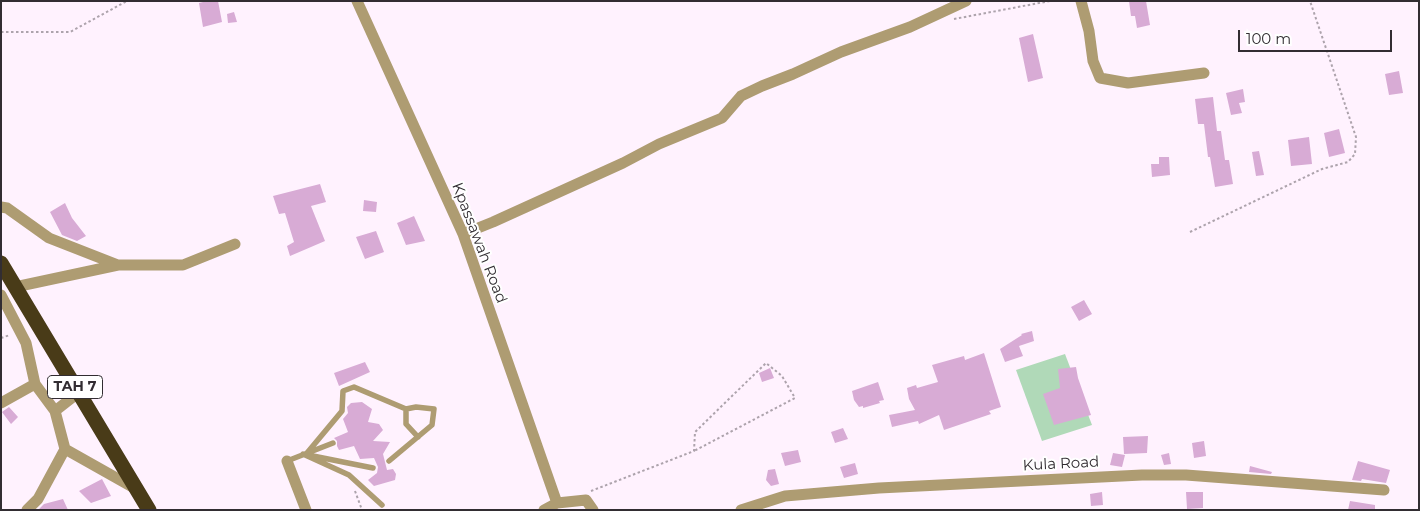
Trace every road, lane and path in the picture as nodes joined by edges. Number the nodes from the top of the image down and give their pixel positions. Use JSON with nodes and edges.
{"nodes":[{"id":1,"x":127,"y":1,"type":"edge"},
{"id":2,"x":357,"y":1,"type":"edge"},
{"id":3,"x":966,"y":1,"type":"edge"},
{"id":4,"x":1050,"y":1,"type":"edge"},
{"id":5,"x":1081,"y":1,"type":"edge"},
{"id":6,"x":1310,"y":1,"type":"edge"},
{"id":7,"x":947,"y":20,"type":"dead end"},
{"id":8,"x":1,"y":32,"type":"edge"},
{"id":9,"x":1204,"y":73,"type":"dead end"},
{"id":10,"x":1,"y":207,"type":"edge"},
{"id":11,"x":1190,"y":232,"type":"dead end"},
{"id":12,"x":462,"y":234,"type":"junction"},
{"id":13,"x":235,"y":244,"type":"dead end"},
{"id":14,"x":1,"y":263,"type":"edge"},
{"id":15,"x":118,"y":265,"type":"junction"},
{"id":16,"x":15,"y":287,"type":"junction"},
{"id":17,"x":1,"y":295,"type":"edge"},
{"id":18,"x":35,"y":320,"type":"junction"},
{"id":19,"x":16,"y":333,"type":"junction"},
{"id":20,"x":1,"y":338,"type":"edge"},
{"id":21,"x":35,"y":384,"type":"junction"},
{"id":22,"x":78,"y":393,"type":"junction"},
{"id":23,"x":1,"y":403,"type":"edge"},
{"id":24,"x":406,"y":409,"type":"junction"},
{"id":25,"x":54,"y":410,"type":"junction"},
{"id":26,"x":418,"y":436,"type":"junction"},
{"id":27,"x":333,"y":443,"type":"dead end"},
{"id":28,"x":65,"y":449,"type":"junction"},
{"id":29,"x":694,"y":451,"type":"junction"},
{"id":30,"x":305,"y":454,"type":"junction"},
{"id":31,"x":287,"y":461,"type":"joint"},
{"id":32,"x":389,"y":461,"type":"dead end"},
{"id":33,"x":373,"y":468,"type":"dead end"},
{"id":34,"x":136,"y":489,"type":"junction"},
{"id":35,"x":1384,"y":490,"type":"dead end"},
{"id":36,"x":580,"y":501,"type":"junction"},
{"id":37,"x":557,"y":502,"type":"junction"},
{"id":38,"x":382,"y":505,"type":"dead end"},
{"id":39,"x":27,"y":510,"type":"edge"},
{"id":40,"x":149,"y":510,"type":"edge"},
{"id":41,"x":306,"y":510,"type":"edge"},
{"id":42,"x":544,"y":510,"type":"edge"},
{"id":43,"x":593,"y":510,"type":"edge"},
{"id":44,"x":741,"y":510,"type":"edge"}],
"edges":[{"from":1,"to":8,"type":"path"},
{"from":2,"to":12,"type":"street","name":"Kpassawah Road"},
{"from":3,"to":12,"type":"street"},
{"from":4,"to":7,"type":"path"},
{"from":5,"to":9,"type":"street"},
{"from":6,"to":11,"type":"path"},
{"from":10,"to":15,"type":"street"},
{"from":12,"to":37,"type":"street","name":"Kpassawah Road"},
{"from":13,"to":15,"type":"street"},
{"from":14,"to":16,"type":"highway","number":"TAH 7"},
{"from":15,"to":16,"type":"street"},
{"from":16,"to":18,"type":"highway","number":"TAH 7"},
{"from":17,"to":19,"type":"street"},
{"from":18,"to":19,"type":"street"},
{"from":18,"to":22,"type":"highway","number":"TAH 7"},
{"from":19,"to":20,"type":"path"},
{"from":19,"to":21,"type":"street"},
{"from":21,"to":23,"type":"street"},
{"from":21,"to":25,"type":"street"},
{"from":22,"to":25,"type":"street"},
{"from":22,"to":34,"type":"highway","number":"TAH 7"},
{"from":24,"to":26,"type":"lane"},
{"from":24,"to":26,"type":"lane"},
{"from":24,"to":30,"type":"lane"},
{"from":25,"to":28,"type":"street"},
{"from":26,"to":32,"type":"lane"},
{"from":27,"to":30,"type":"lane"},
{"from":28,"to":34,"type":"street"},
{"from":28,"to":39,"type":"street"},
{"from":29,"to":29,"type":"path"},
{"from":29,"to":36,"type":"path"},
{"from":30,"to":31,"type":"lane"},
{"from":30,"to":33,"type":"lane"},
{"from":30,"to":38,"type":"lane"},
{"from":31,"to":41,"type":"street"},
{"from":34,"to":40,"type":"highway","number":"TAH 7"},
{"from":35,"to":44,"type":"street","name":"Kula Road"},
{"from":36,"to":37,"type":"street"},
{"from":36,"to":43,"type":"street"},
{"from":37,"to":42,"type":"street"}]}
